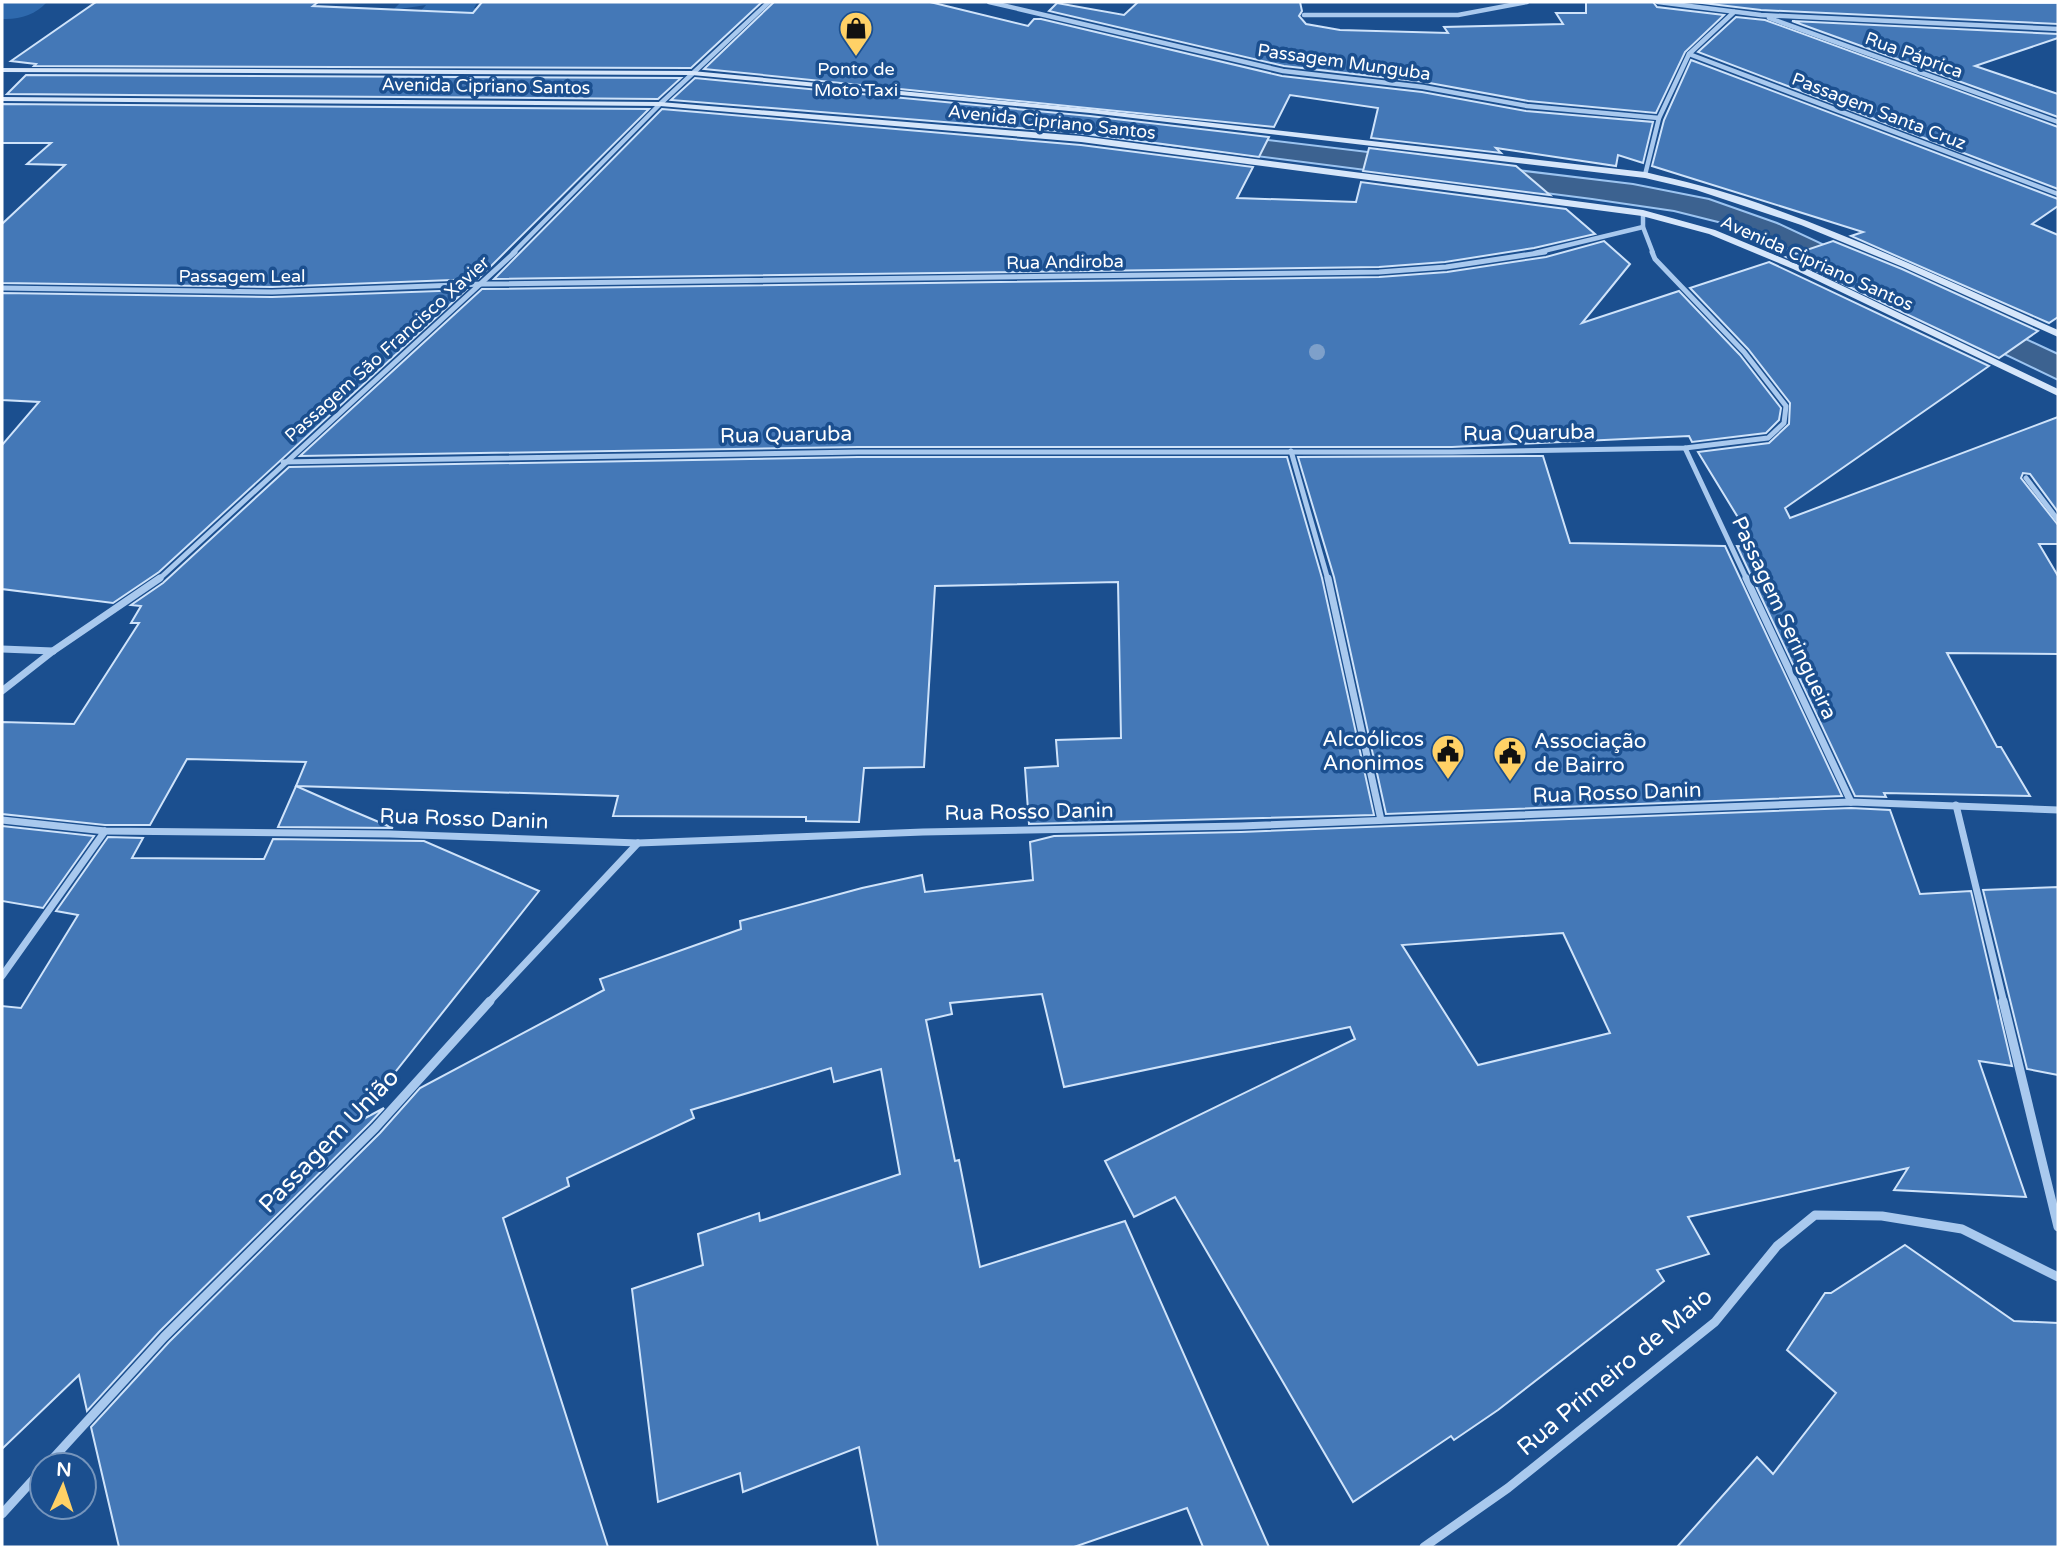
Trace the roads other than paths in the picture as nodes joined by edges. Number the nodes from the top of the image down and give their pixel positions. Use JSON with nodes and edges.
{"nodes":[{"id":1,"x":769,"y":2,"type":"edge"},
{"id":2,"x":989,"y":2,"type":"edge"},
{"id":3,"x":1527,"y":2,"type":"edge"},
{"id":4,"x":1658,"y":2,"type":"edge"},
{"id":5,"x":1734,"y":12,"type":"junction"},
{"id":6,"x":1304,"y":15,"type":"dead end"},
{"id":7,"x":1761,"y":15,"type":"junction"},
{"id":8,"x":2058,"y":29,"type":"edge"},
{"id":9,"x":1689,"y":54,"type":"junction"},
{"id":10,"x":2,"y":70,"type":"edge"},
{"id":11,"x":692,"y":73,"type":"junction"},
{"id":12,"x":2,"y":99,"type":"edge"},
{"id":13,"x":660,"y":104,"type":"junction"},
{"id":14,"x":1659,"y":118,"type":"junction"},
{"id":15,"x":2058,"y":122,"type":"edge"},
{"id":16,"x":1645,"y":175,"type":"junction"},
{"id":17,"x":2058,"y":194,"type":"edge"},
{"id":18,"x":1643,"y":213,"type":"junction"},
{"id":19,"x":1643,"y":228,"type":"junction"},
{"id":20,"x":483,"y":284,"type":"junction"},
{"id":21,"x":2,"y":288,"type":"edge"},
{"id":22,"x":2058,"y":334,"type":"edge"},
{"id":23,"x":2058,"y":393,"type":"edge"},
{"id":24,"x":1685,"y":448,"type":"junction"},
{"id":25,"x":1290,"y":451,"type":"junction"},
{"id":26,"x":283,"y":462,"type":"junction"},
{"id":27,"x":2026,"y":478,"type":"dead end"},
{"id":28,"x":2058,"y":520,"type":"edge"},
{"id":29,"x":2,"y":649,"type":"edge"},
{"id":30,"x":53,"y":651,"type":"junction"},
{"id":31,"x":2,"y":691,"type":"edge"},
{"id":32,"x":1851,"y":802,"type":"junction"},
{"id":33,"x":1956,"y":805,"type":"junction"},
{"id":34,"x":2058,"y":810,"type":"edge"},
{"id":35,"x":2,"y":820,"type":"edge"},
{"id":36,"x":1381,"y":820,"type":"junction"},
{"id":37,"x":105,"y":831,"type":"junction"},
{"id":38,"x":638,"y":843,"type":"junction"},
{"id":39,"x":2,"y":976,"type":"edge"},
{"id":40,"x":2058,"y":1227,"type":"edge"},
{"id":41,"x":2058,"y":1277,"type":"edge"},
{"id":42,"x":60,"y":1451,"type":"edge"},
{"id":43,"x":28,"y":1485,"type":"edge"},
{"id":44,"x":2,"y":1514,"type":"edge"},
{"id":45,"x":1424,"y":1547,"type":"edge"}],
"edges":[{"from":1,"to":11,"type":"street","name":"Passagem São Francisco Xavier"},
{"from":2,"to":14,"type":"street","name":"Passagem Munguba"},
{"from":3,"to":6,"type":"street"},
{"from":4,"to":5,"type":"street"},
{"from":5,"to":7,"type":"street"},
{"from":5,"to":9,"type":"street"},
{"from":7,"to":8,"type":"street"},
{"from":7,"to":15,"type":"street","name":"Rua Páprica"},
{"from":9,"to":14,"type":"street"},
{"from":9,"to":17,"type":"street","name":"Passagem Santa Cruz"},
{"from":10,"to":11,"type":"street","name":"Avenida Cipriano Santos"},
{"from":11,"to":13,"type":"street","name":"Passagem São Francisco Xavier"},
{"from":11,"to":16,"type":"street","name":"Avenida Cipriano Santos"},
{"from":12,"to":13,"type":"street","name":"Avenida Cipriano Santos"},
{"from":13,"to":18,"type":"street","name":"Avenida Cipriano Santos"},
{"from":13,"to":20,"type":"street","name":"Passagem São Francisco Xavier"},
{"from":14,"to":16,"type":"street"},
{"from":16,"to":22,"type":"street","name":"Avenida Cipriano Santos"},
{"from":18,"to":19,"type":"street"},
{"from":18,"to":23,"type":"street","name":"Avenida Cipriano Santos"},
{"from":19,"to":20,"type":"street","name":"Rua Andiroba"},
{"from":19,"to":24,"type":"street","name":"Rua Quaruba"},
{"from":20,"to":21,"type":"street","name":"Passagem Leal"},
{"from":20,"to":26,"type":"street","name":"Passagem São Francisco Xavier"},
{"from":24,"to":25,"type":"street","name":"Rua Quaruba"},
{"from":24,"to":32,"type":"street","name":"Passagem Seringueira"},
{"from":25,"to":26,"type":"street","name":"Rua Quaruba"},
{"from":25,"to":36,"type":"street"},
{"from":26,"to":30,"type":"street","name":"Passagem São Francisco Xavier"},
{"from":27,"to":28,"type":"street"},
{"from":29,"to":30,"type":"street"},
{"from":30,"to":31,"type":"street","name":"Passagem São Francisco Xavier"},
{"from":32,"to":33,"type":"street","name":"Rua Rosso Danin"},
{"from":32,"to":36,"type":"street","name":"Rua Rosso Danin"},
{"from":33,"to":34,"type":"street","name":"Rua Rosso Danin"},
{"from":33,"to":40,"type":"street"},
{"from":35,"to":37,"type":"street","name":"Rua Rosso Danin"},
{"from":36,"to":38,"type":"street","name":"Rua Rosso Danin"},
{"from":37,"to":38,"type":"street","name":"Rua Rosso Danin"},
{"from":37,"to":39,"type":"street"},
{"from":38,"to":42,"type":"street","name":"Passagem União"},
{"from":41,"to":45,"type":"street","name":"Rua Primeiro de Maio"},
{"from":43,"to":44,"type":"street"}]}
